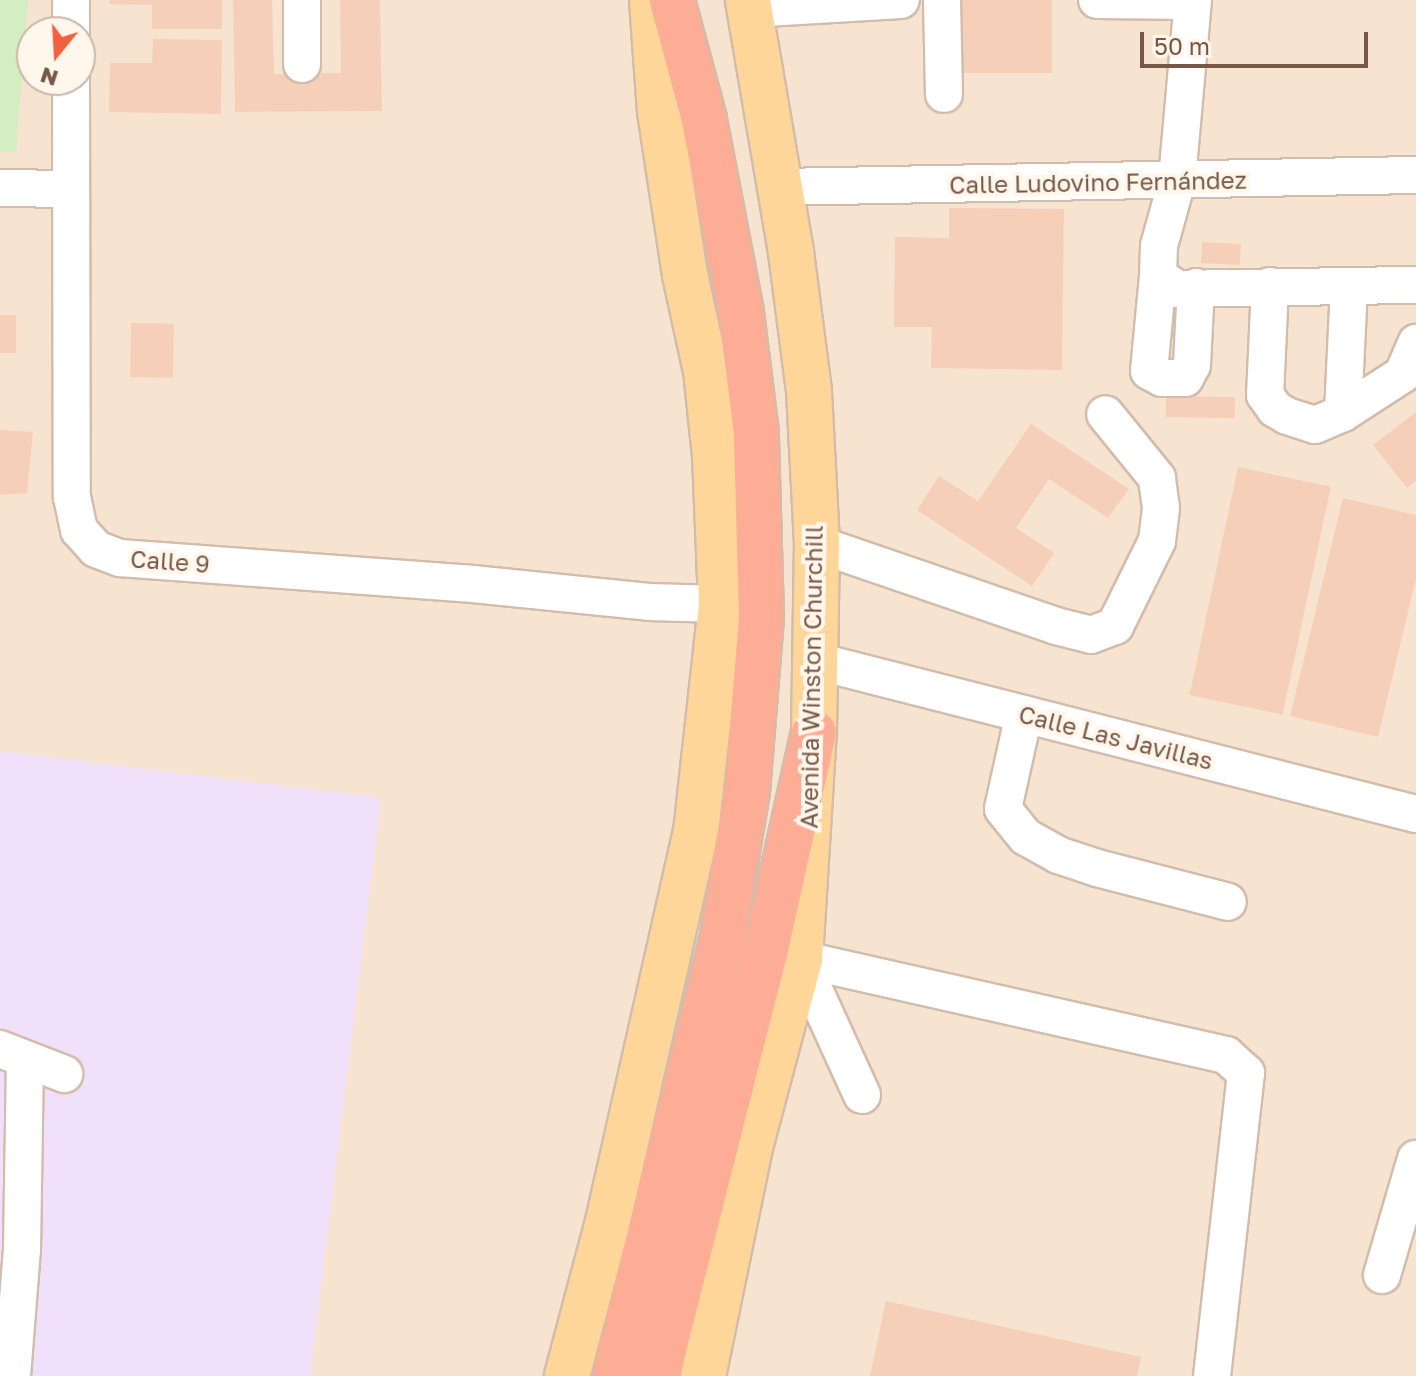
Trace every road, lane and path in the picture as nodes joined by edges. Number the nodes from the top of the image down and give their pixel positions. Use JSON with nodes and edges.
{"nodes":[{"id":1,"x":302,"y":0,"type":"edge"},
{"id":2,"x":652,"y":0,"type":"edge"},
{"id":3,"x":672,"y":0,"type":"edge"},
{"id":4,"x":901,"y":0,"type":"edge"},
{"id":5,"x":942,"y":0,"type":"edge"},
{"id":6,"x":1097,"y":0,"type":"edge"},
{"id":7,"x":1193,"y":1,"type":"edge"},
{"id":8,"x":748,"y":4,"type":"edge"},
{"id":9,"x":302,"y":64,"type":"dead end"},
{"id":10,"x":944,"y":94,"type":"dead end"},
{"id":11,"x":71,"y":96,"type":"edge"},
{"id":12,"x":1416,"y":175,"type":"edge"},
{"id":13,"x":1177,"y":181,"type":"junction"},
{"id":14,"x":779,"y":187,"type":"junction"},
{"id":15,"x":0,"y":188,"type":"edge"},
{"id":16,"x":70,"y":189,"type":"junction"},
{"id":17,"x":1158,"y":276,"type":"junction"},
{"id":18,"x":1416,"y":285,"type":"edge"},
{"id":19,"x":1270,"y":286,"type":"junction"},
{"id":20,"x":1349,"y":286,"type":"junction"},
{"id":21,"x":1196,"y":287,"type":"junction"},
{"id":22,"x":1416,"y":343,"type":"edge"},
{"id":23,"x":1343,"y":413,"type":"junction"},
{"id":24,"x":1105,"y":414,"type":"dead end"},
{"id":25,"x":817,"y":544,"type":"junction"},
{"id":26,"x":741,"y":610,"type":"junction"},
{"id":27,"x":816,"y":661,"type":"junction"},
{"id":28,"x":1024,"y":714,"type":"junction"},
{"id":29,"x":814,"y":732,"type":"junction"},
{"id":30,"x":1416,"y":814,"type":"edge"},
{"id":31,"x":1228,"y":902,"type":"dead end"},
{"id":32,"x":800,"y":959,"type":"junction"},
{"id":33,"x":12,"y":1054,"type":"edge"},
{"id":34,"x":64,"y":1074,"type":"dead end"},
{"id":35,"x":862,"y":1095,"type":"dead end"},
{"id":36,"x":1416,"y":1159,"type":"edge"},
{"id":37,"x":1382,"y":1275,"type":"dead end"},
{"id":38,"x":706,"y":1362,"type":"edge"},
{"id":39,"x":12,"y":1376,"type":"edge"},
{"id":40,"x":567,"y":1376,"type":"edge"},
{"id":41,"x":615,"y":1376,"type":"edge"},
{"id":42,"x":657,"y":1376,"type":"edge"},
{"id":43,"x":1212,"y":1376,"type":"edge"}],
"edges":[{"from":1,"to":9,"type":"street"},
{"from":2,"to":26,"type":"main road"},
{"from":3,"to":26,"type":"highway"},
{"from":4,"to":8,"type":"street"},
{"from":5,"to":10,"type":"street"},
{"from":6,"to":7,"type":"street"},
{"from":7,"to":13,"type":"street"},
{"from":8,"to":14,"type":"main road","name":"Avenida Winston Churchill"},
{"from":11,"to":16,"type":"street","name":"Calle 9"},
{"from":12,"to":13,"type":"street","name":"Calle Ludovino Fernández"},
{"from":13,"to":14,"type":"street","name":"Calle Ludovino Fernández"},
{"from":13,"to":17,"type":"street"},
{"from":14,"to":25,"type":"main road","name":"Avenida Winston Churchill"},
{"from":15,"to":16,"type":"street"},
{"from":16,"to":26,"type":"street","name":"Calle 9"},
{"from":17,"to":21,"type":"street"},
{"from":17,"to":21,"type":"street"},
{"from":18,"to":20,"type":"street"},
{"from":19,"to":20,"type":"street"},
{"from":19,"to":21,"type":"street"},
{"from":19,"to":23,"type":"street"},
{"from":20,"to":23,"type":"street"},
{"from":22,"to":23,"type":"street"},
{"from":24,"to":25,"type":"street"},
{"from":25,"to":27,"type":"main road","name":"Avenida Winston Churchill"},
{"from":26,"to":40,"type":"main road"},
{"from":26,"to":41,"type":"highway"},
{"from":27,"to":28,"type":"street","name":"Calle Las Javillas"},
{"from":27,"to":29,"type":"main road","name":"Avenida Winston Churchill"},
{"from":28,"to":30,"type":"street","name":"Calle Las Javillas"},
{"from":28,"to":31,"type":"street"},
{"from":29,"to":32,"type":"main road","name":"Avenida Winston Churchill"},
{"from":29,"to":42,"type":"highway"},
{"from":32,"to":35,"type":"street"},
{"from":32,"to":38,"type":"main road","name":"Avenida Winston Churchill"},
{"from":32,"to":43,"type":"street"},
{"from":33,"to":34,"type":"street"},
{"from":33,"to":39,"type":"street"},
{"from":36,"to":37,"type":"street"}]}
